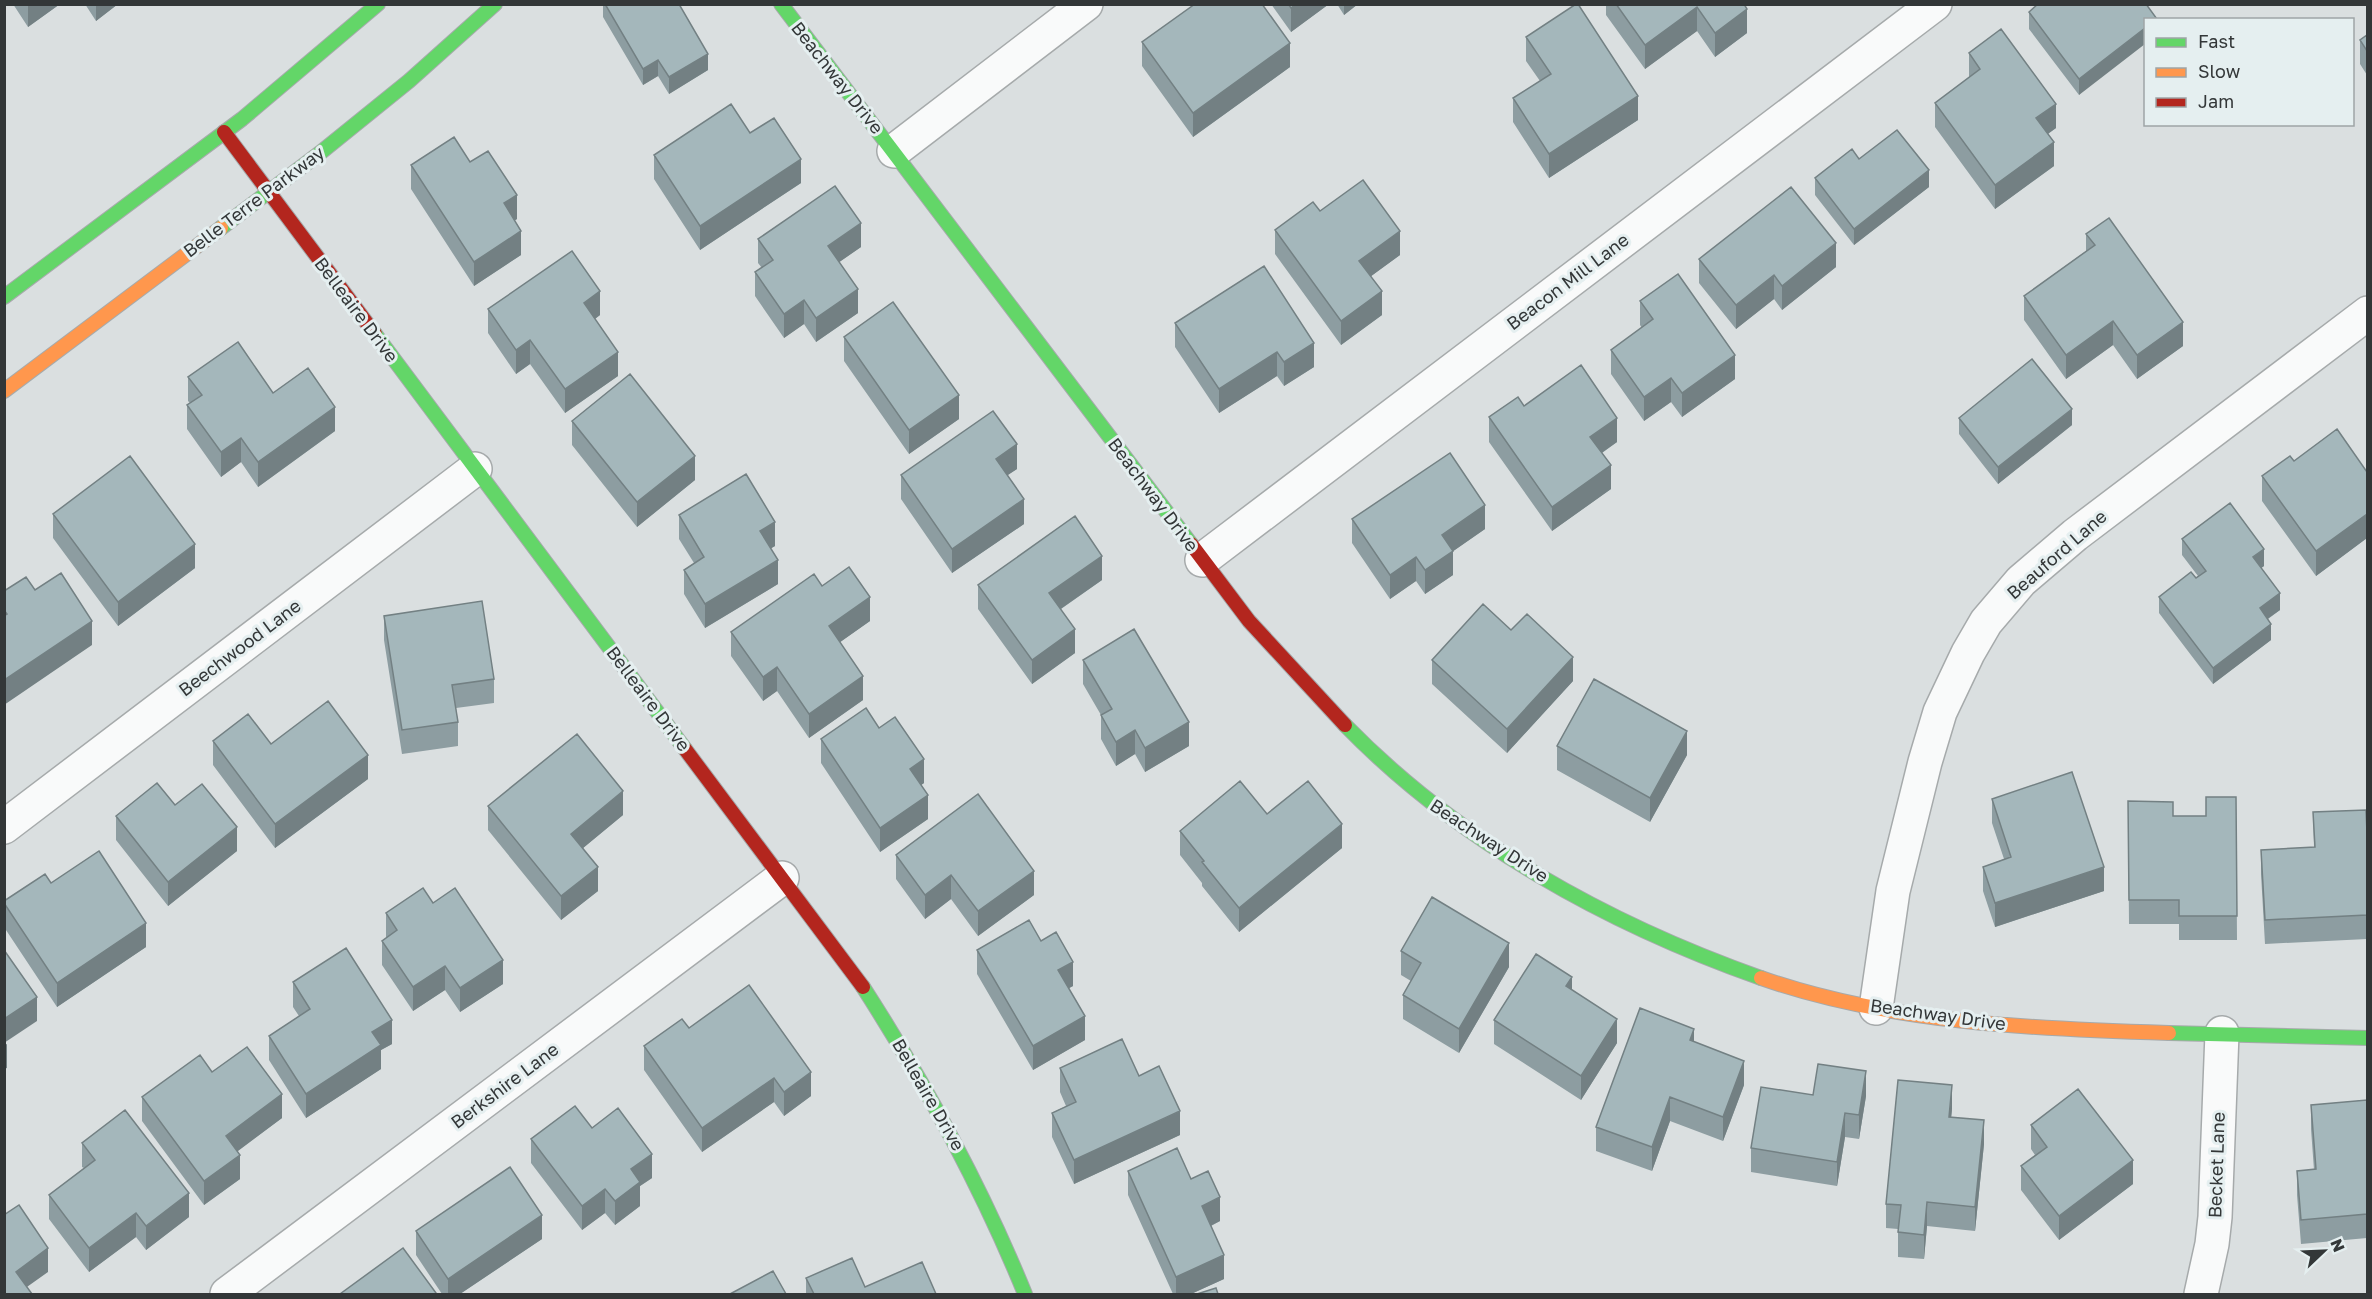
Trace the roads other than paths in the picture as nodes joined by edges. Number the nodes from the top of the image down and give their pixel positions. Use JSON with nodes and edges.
{"nodes":[{"id":1,"x":378,"y":4,"type":"edge"},
{"id":2,"x":495,"y":4,"type":"edge"},
{"id":3,"x":781,"y":4,"type":"edge"},
{"id":4,"x":1086,"y":4,"type":"edge"},
{"id":5,"x":1935,"y":4,"type":"edge"},
{"id":6,"x":224,"y":132,"type":"junction"},
{"id":7,"x":894,"y":151,"type":"junction"},
{"id":8,"x":269,"y":190,"type":"junction"},
{"id":9,"x":4,"y":297,"type":"edge"},
{"id":10,"x":2367,"y":313,"type":"edge"},
{"id":11,"x":4,"y":391,"type":"edge"},
{"id":12,"x":476,"y":469,"type":"junction"},
{"id":13,"x":1202,"y":560,"type":"junction"},
{"id":14,"x":4,"y":827,"type":"edge"},
{"id":15,"x":782,"y":878,"type":"junction"},
{"id":16,"x":1876,"y":1008,"type":"junction"},
{"id":17,"x":2222,"y":1033,"type":"junction"},
{"id":18,"x":2367,"y":1038,"type":"edge"},
{"id":19,"x":227,"y":1294,"type":"edge"},
{"id":20,"x":1025,"y":1294,"type":"edge"},
{"id":21,"x":2201,"y":1294,"type":"edge"}],
"edges":[{"from":1,"to":6,"type":"street"},
{"from":2,"to":8,"type":"street","name":"Belle Terre Parkway"},
{"from":3,"to":7,"type":"street","name":"Beachway Drive"},
{"from":4,"to":7,"type":"street","name":"Beachway Drive"},
{"from":5,"to":13,"type":"street","name":"Beacon Mill Lane"},
{"from":6,"to":8,"type":"street","name":"Belleaire Drive"},
{"from":6,"to":9,"type":"street"},
{"from":7,"to":13,"type":"street","name":"Beachway Drive"},
{"from":8,"to":11,"type":"street","name":"Belle Terre Parkway"},
{"from":8,"to":12,"type":"street","name":"Belleaire Drive"},
{"from":10,"to":16,"type":"street","name":"Beauford Lane"},
{"from":12,"to":14,"type":"street","name":"Beechwood Lane"},
{"from":12,"to":15,"type":"street","name":"Belleaire Drive"},
{"from":13,"to":16,"type":"street","name":"Beachway Drive"},
{"from":15,"to":19,"type":"street","name":"Berkshire Lane"},
{"from":15,"to":20,"type":"street","name":"Belleaire Drive"},
{"from":16,"to":17,"type":"street","name":"Beachway Drive"},
{"from":17,"to":18,"type":"street","name":"Beachway Drive"},
{"from":17,"to":21,"type":"street","name":"Becket Lane"}]}
